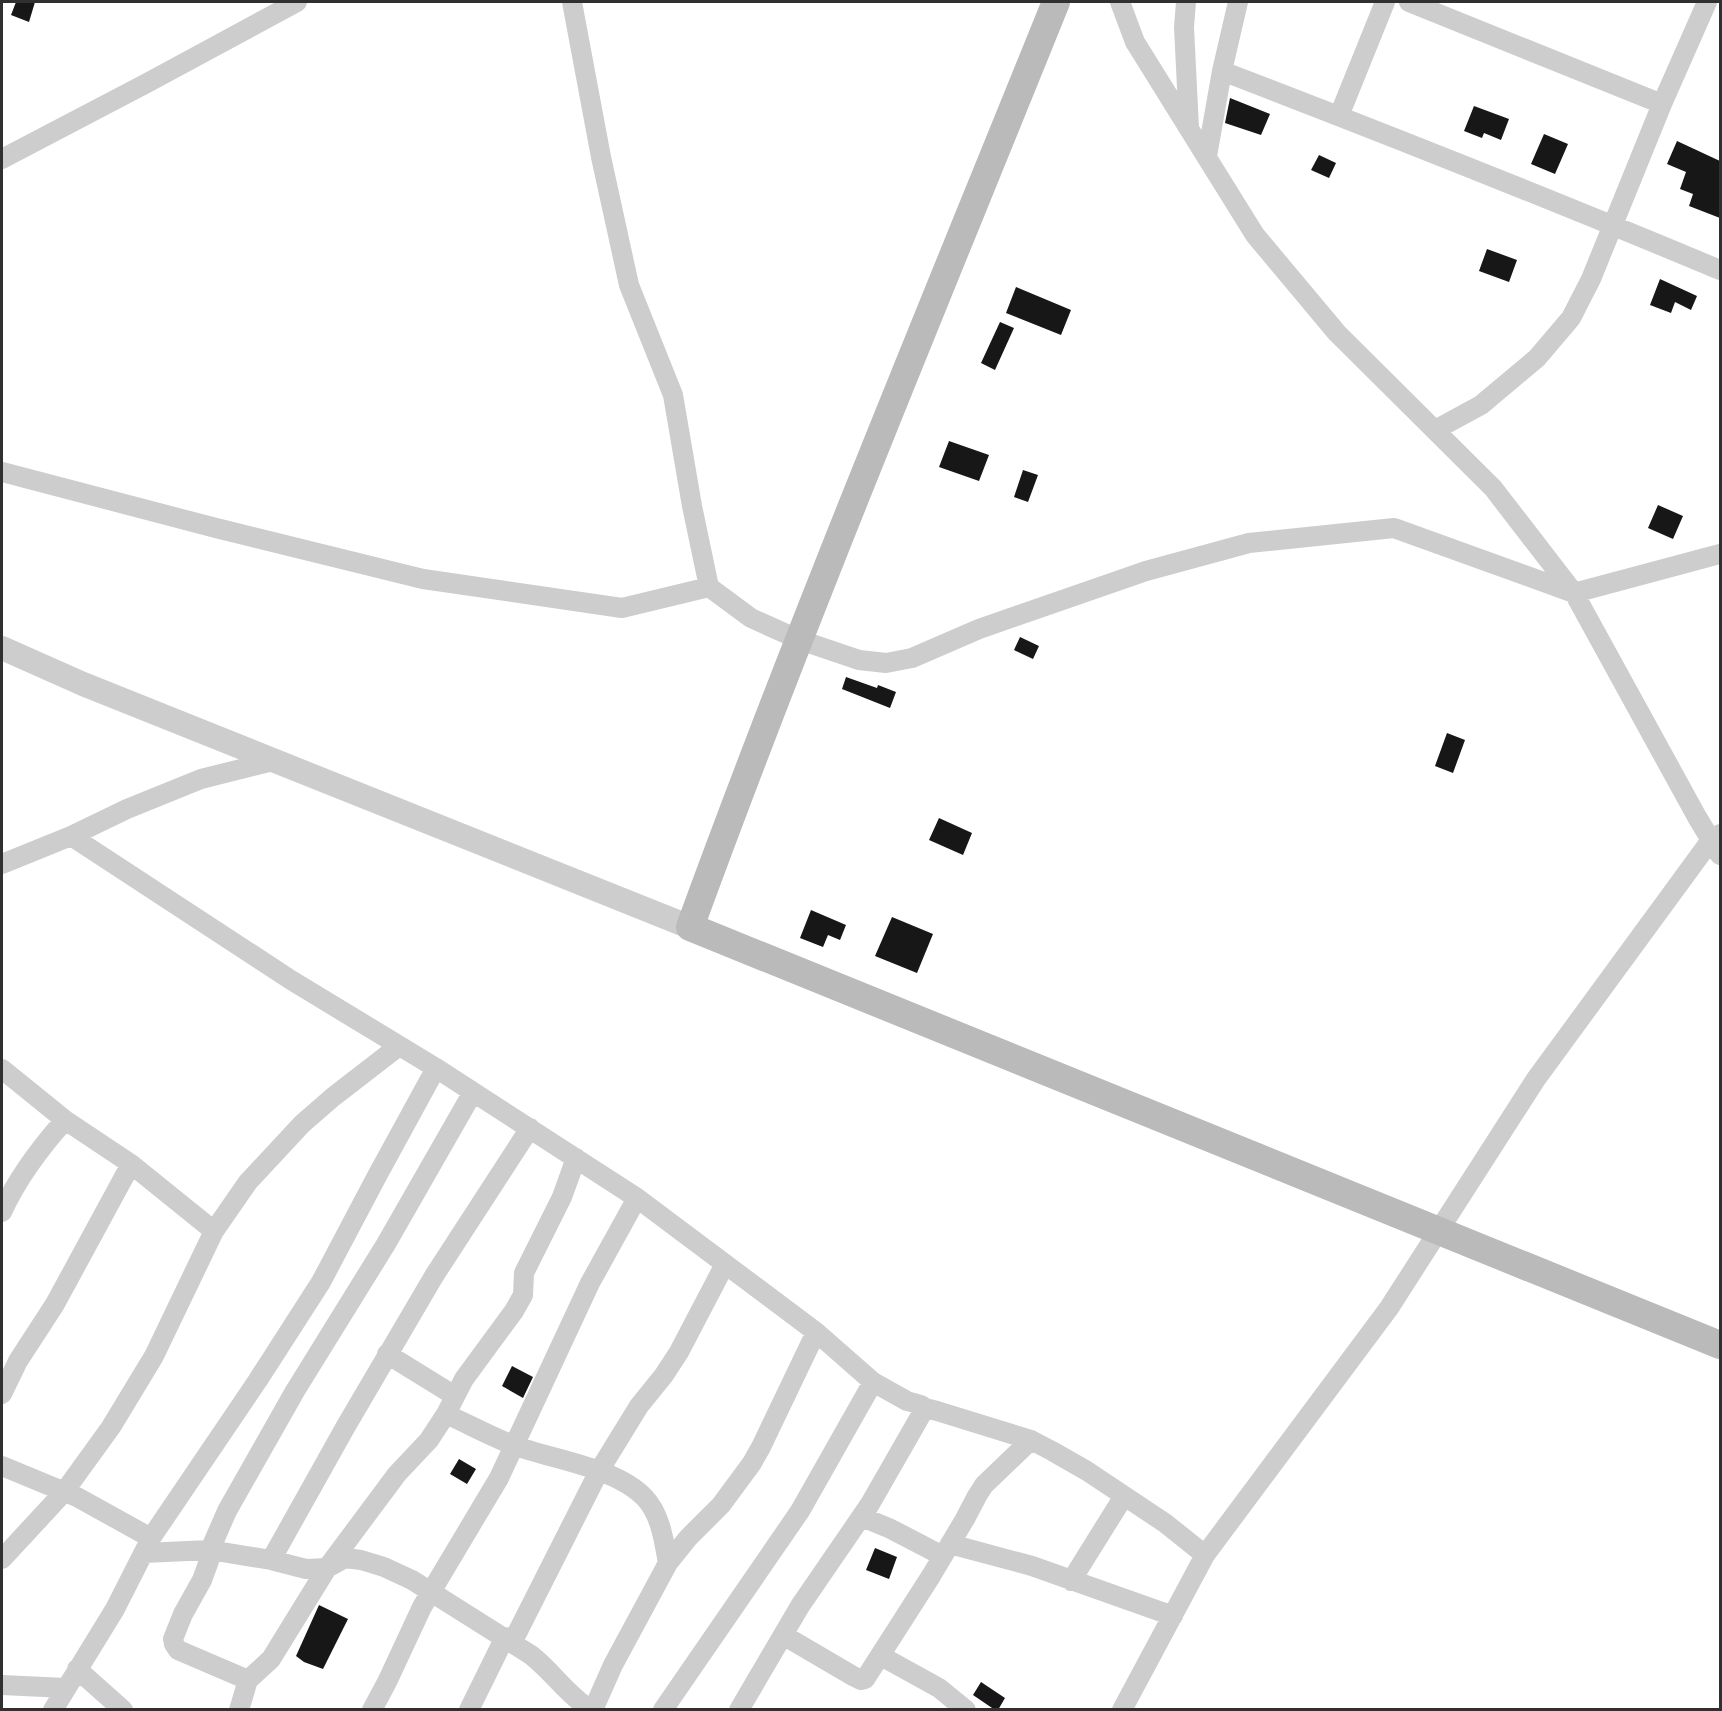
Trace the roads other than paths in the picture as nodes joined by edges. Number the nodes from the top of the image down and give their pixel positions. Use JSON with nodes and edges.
{"nodes":[{"id":1,"x":297,"y":2,"type":"edge"},
{"id":2,"x":572,"y":2,"type":"edge"},
{"id":3,"x":1056,"y":2,"type":"edge"},
{"id":4,"x":1119,"y":2,"type":"edge"},
{"id":5,"x":1186,"y":2,"type":"edge"},
{"id":6,"x":1238,"y":2,"type":"edge"},
{"id":7,"x":1385,"y":2,"type":"edge"},
{"id":8,"x":1409,"y":2,"type":"edge"},
{"id":9,"x":1707,"y":2,"type":"edge"},
{"id":10,"x":1222,"y":71,"type":"junction"},
{"id":11,"x":1662,"y":104,"type":"junction"},
{"id":12,"x":1339,"y":116,"type":"junction"},
{"id":13,"x":1189,"y":129,"type":"junction"},
{"id":14,"x":1207,"y":156,"type":"junction"},
{"id":15,"x":2,"y":159,"type":"edge"},
{"id":16,"x":1613,"y":225,"type":"junction"},
{"id":17,"x":1720,"y":270,"type":"edge"},
{"id":18,"x":1435,"y":429,"type":"junction"},
{"id":19,"x":2,"y":472,"type":"edge"},
{"id":20,"x":1720,"y":554,"type":"edge"},
{"id":21,"x":709,"y":587,"type":"junction"},
{"id":22,"x":1574,"y":593,"type":"junction"},
{"id":23,"x":800,"y":640,"type":"junction"},
{"id":24,"x":2,"y":648,"type":"edge"},
{"id":25,"x":273,"y":761,"type":"junction"},
{"id":26,"x":71,"y":836,"type":"junction"},
{"id":27,"x":1717,"y":843,"type":"edge"},
{"id":28,"x":2,"y":864,"type":"edge"},
{"id":29,"x":690,"y":927,"type":"junction"},
{"id":30,"x":399,"y":1046,"type":"junction"},
{"id":31,"x":436,"y":1068,"type":"junction"},
{"id":32,"x":2,"y":1069,"type":"edge"},
{"id":33,"x":473,"y":1092,"type":"junction"},
{"id":34,"x":64,"y":1120,"type":"junction"},
{"id":35,"x":530,"y":1128,"type":"junction"},
{"id":36,"x":576,"y":1158,"type":"junction"},
{"id":37,"x":131,"y":1164,"type":"junction"},
{"id":38,"x":637,"y":1198,"type":"junction"},
{"id":39,"x":2,"y":1212,"type":"edge"},
{"id":40,"x":214,"y":1231,"type":"junction"},
{"id":41,"x":1438,"y":1232,"type":"junction"},
{"id":42,"x":725,"y":1264,"type":"junction"},
{"id":43,"x":816,"y":1332,"type":"junction"},
{"id":44,"x":1720,"y":1345,"type":"edge"},
{"id":45,"x":387,"y":1354,"type":"junction"},
{"id":46,"x":873,"y":1382,"type":"junction"},
{"id":47,"x":2,"y":1394,"type":"edge"},
{"id":48,"x":455,"y":1396,"type":"junction"},
{"id":49,"x":926,"y":1408,"type":"junction"},
{"id":50,"x":446,"y":1414,"type":"junction"},
{"id":51,"x":1031,"y":1440,"type":"junction"},
{"id":52,"x":514,"y":1445,"type":"junction"},
{"id":53,"x":2,"y":1466,"type":"edge"},
{"id":54,"x":599,"y":1471,"type":"junction"},
{"id":55,"x":64,"y":1492,"type":"junction"},
{"id":56,"x":1124,"y":1496,"type":"junction"},
{"id":57,"x":862,"y":1516,"type":"junction"},
{"id":58,"x":148,"y":1545,"type":"junction"},
{"id":59,"x":210,"y":1550,"type":"junction"},
{"id":60,"x":946,"y":1550,"type":"junction"},
{"id":61,"x":1205,"y":1555,"type":"junction"},
{"id":62,"x":2,"y":1559,"type":"edge"},
{"id":63,"x":271,"y":1560,"type":"junction"},
{"id":64,"x":668,"y":1563,"type":"junction"},
{"id":65,"x":327,"y":1568,"type":"junction"},
{"id":66,"x":1071,"y":1581,"type":"junction"},
{"id":67,"x":431,"y":1591,"type":"junction"},
{"id":68,"x":1173,"y":1616,"type":"junction"},
{"id":69,"x":783,"y":1635,"type":"junction"},
{"id":70,"x":508,"y":1640,"type":"junction"},
{"id":71,"x":881,"y":1656,"type":"junction"},
{"id":72,"x":77,"y":1669,"type":"junction"},
{"id":73,"x":248,"y":1680,"type":"junction"},
{"id":74,"x":2,"y":1685,"type":"edge"},
{"id":75,"x":65,"y":1688,"type":"junction"},
{"id":76,"x":586,"y":1708,"type":"edge"},
{"id":77,"x":52,"y":1710,"type":"edge"},
{"id":78,"x":123,"y":1710,"type":"edge"},
{"id":79,"x":238,"y":1710,"type":"edge"},
{"id":80,"x":372,"y":1710,"type":"edge"},
{"id":81,"x":469,"y":1710,"type":"edge"},
{"id":82,"x":663,"y":1710,"type":"edge"},
{"id":83,"x":739,"y":1710,"type":"edge"},
{"id":84,"x":966,"y":1710,"type":"edge"},
{"id":85,"x":1122,"y":1710,"type":"edge"}],
"edges":[{"from":1,"to":15,"type":"street"},
{"from":2,"to":21,"type":"street"},
{"from":3,"to":23,"type":"main road"},
{"from":4,"to":13,"type":"street"},
{"from":5,"to":13,"type":"street"},
{"from":6,"to":10,"type":"street"},
{"from":7,"to":12,"type":"street"},
{"from":8,"to":11,"type":"street"},
{"from":9,"to":11,"type":"street"},
{"from":10,"to":12,"type":"street"},
{"from":10,"to":14,"type":"street"},
{"from":11,"to":16,"type":"street"},
{"from":12,"to":16,"type":"street"},
{"from":13,"to":14,"type":"street"},
{"from":14,"to":18,"type":"street"},
{"from":16,"to":17,"type":"street"},
{"from":16,"to":18,"type":"street"},
{"from":18,"to":22,"type":"street"},
{"from":19,"to":21,"type":"street"},
{"from":20,"to":22,"type":"street"},
{"from":21,"to":23,"type":"street"},
{"from":22,"to":23,"type":"street"},
{"from":22,"to":27,"type":"street"},
{"from":23,"to":29,"type":"main road"},
{"from":24,"to":25,"type":"street"},
{"from":25,"to":26,"type":"street"},
{"from":25,"to":29,"type":"street"},
{"from":26,"to":28,"type":"street"},
{"from":26,"to":30,"type":"street"},
{"from":27,"to":41,"type":"street"},
{"from":29,"to":41,"type":"main road"},
{"from":30,"to":31,"type":"street"},
{"from":30,"to":40,"type":"street"},
{"from":31,"to":33,"type":"street"},
{"from":31,"to":58,"type":"street"},
{"from":32,"to":34,"type":"street"},
{"from":33,"to":35,"type":"street"},
{"from":33,"to":59,"type":"street"},
{"from":34,"to":37,"type":"street"},
{"from":34,"to":39,"type":"street"},
{"from":35,"to":36,"type":"street"},
{"from":35,"to":45,"type":"street"},
{"from":36,"to":38,"type":"street"},
{"from":36,"to":48,"type":"street"},
{"from":37,"to":40,"type":"street"},
{"from":37,"to":47,"type":"street"},
{"from":38,"to":42,"type":"street"},
{"from":38,"to":52,"type":"street"},
{"from":40,"to":55,"type":"street"},
{"from":41,"to":44,"type":"main road"},
{"from":41,"to":61,"type":"street"},
{"from":42,"to":43,"type":"street"},
{"from":42,"to":54,"type":"street"},
{"from":43,"to":46,"type":"street"},
{"from":43,"to":64,"type":"street"},
{"from":45,"to":48,"type":"street"},
{"from":45,"to":63,"type":"street"},
{"from":46,"to":49,"type":"street"},
{"from":46,"to":82,"type":"street"},
{"from":48,"to":50,"type":"street"},
{"from":49,"to":51,"type":"street"},
{"from":49,"to":57,"type":"street"},
{"from":50,"to":52,"type":"street"},
{"from":50,"to":65,"type":"street"},
{"from":51,"to":56,"type":"street"},
{"from":51,"to":60,"type":"street"},
{"from":52,"to":54,"type":"street"},
{"from":52,"to":67,"type":"street"},
{"from":53,"to":55,"type":"street"},
{"from":54,"to":64,"type":"street"},
{"from":54,"to":70,"type":"street"},
{"from":55,"to":58,"type":"street"},
{"from":55,"to":62,"type":"street"},
{"from":56,"to":61,"type":"street"},
{"from":56,"to":66,"type":"street"},
{"from":57,"to":60,"type":"street"},
{"from":57,"to":69,"type":"street"},
{"from":58,"to":59,"type":"street"},
{"from":58,"to":72,"type":"street"},
{"from":59,"to":63,"type":"street"},
{"from":59,"to":73,"type":"street"},
{"from":60,"to":66,"type":"street"},
{"from":60,"to":71,"type":"street"},
{"from":61,"to":68,"type":"street"},
{"from":63,"to":65,"type":"street"},
{"from":64,"to":76,"type":"street"},
{"from":65,"to":67,"type":"street"},
{"from":65,"to":73,"type":"street"},
{"from":66,"to":68,"type":"street"},
{"from":67,"to":70,"type":"street"},
{"from":67,"to":80,"type":"street"},
{"from":68,"to":85,"type":"street"},
{"from":69,"to":71,"type":"street"},
{"from":69,"to":83,"type":"street"},
{"from":70,"to":76,"type":"street"},
{"from":70,"to":81,"type":"street"},
{"from":71,"to":84,"type":"street"},
{"from":72,"to":75,"type":"street"},
{"from":72,"to":78,"type":"street"},
{"from":73,"to":79,"type":"street"},
{"from":74,"to":75,"type":"street"},
{"from":75,"to":77,"type":"street"}]}
